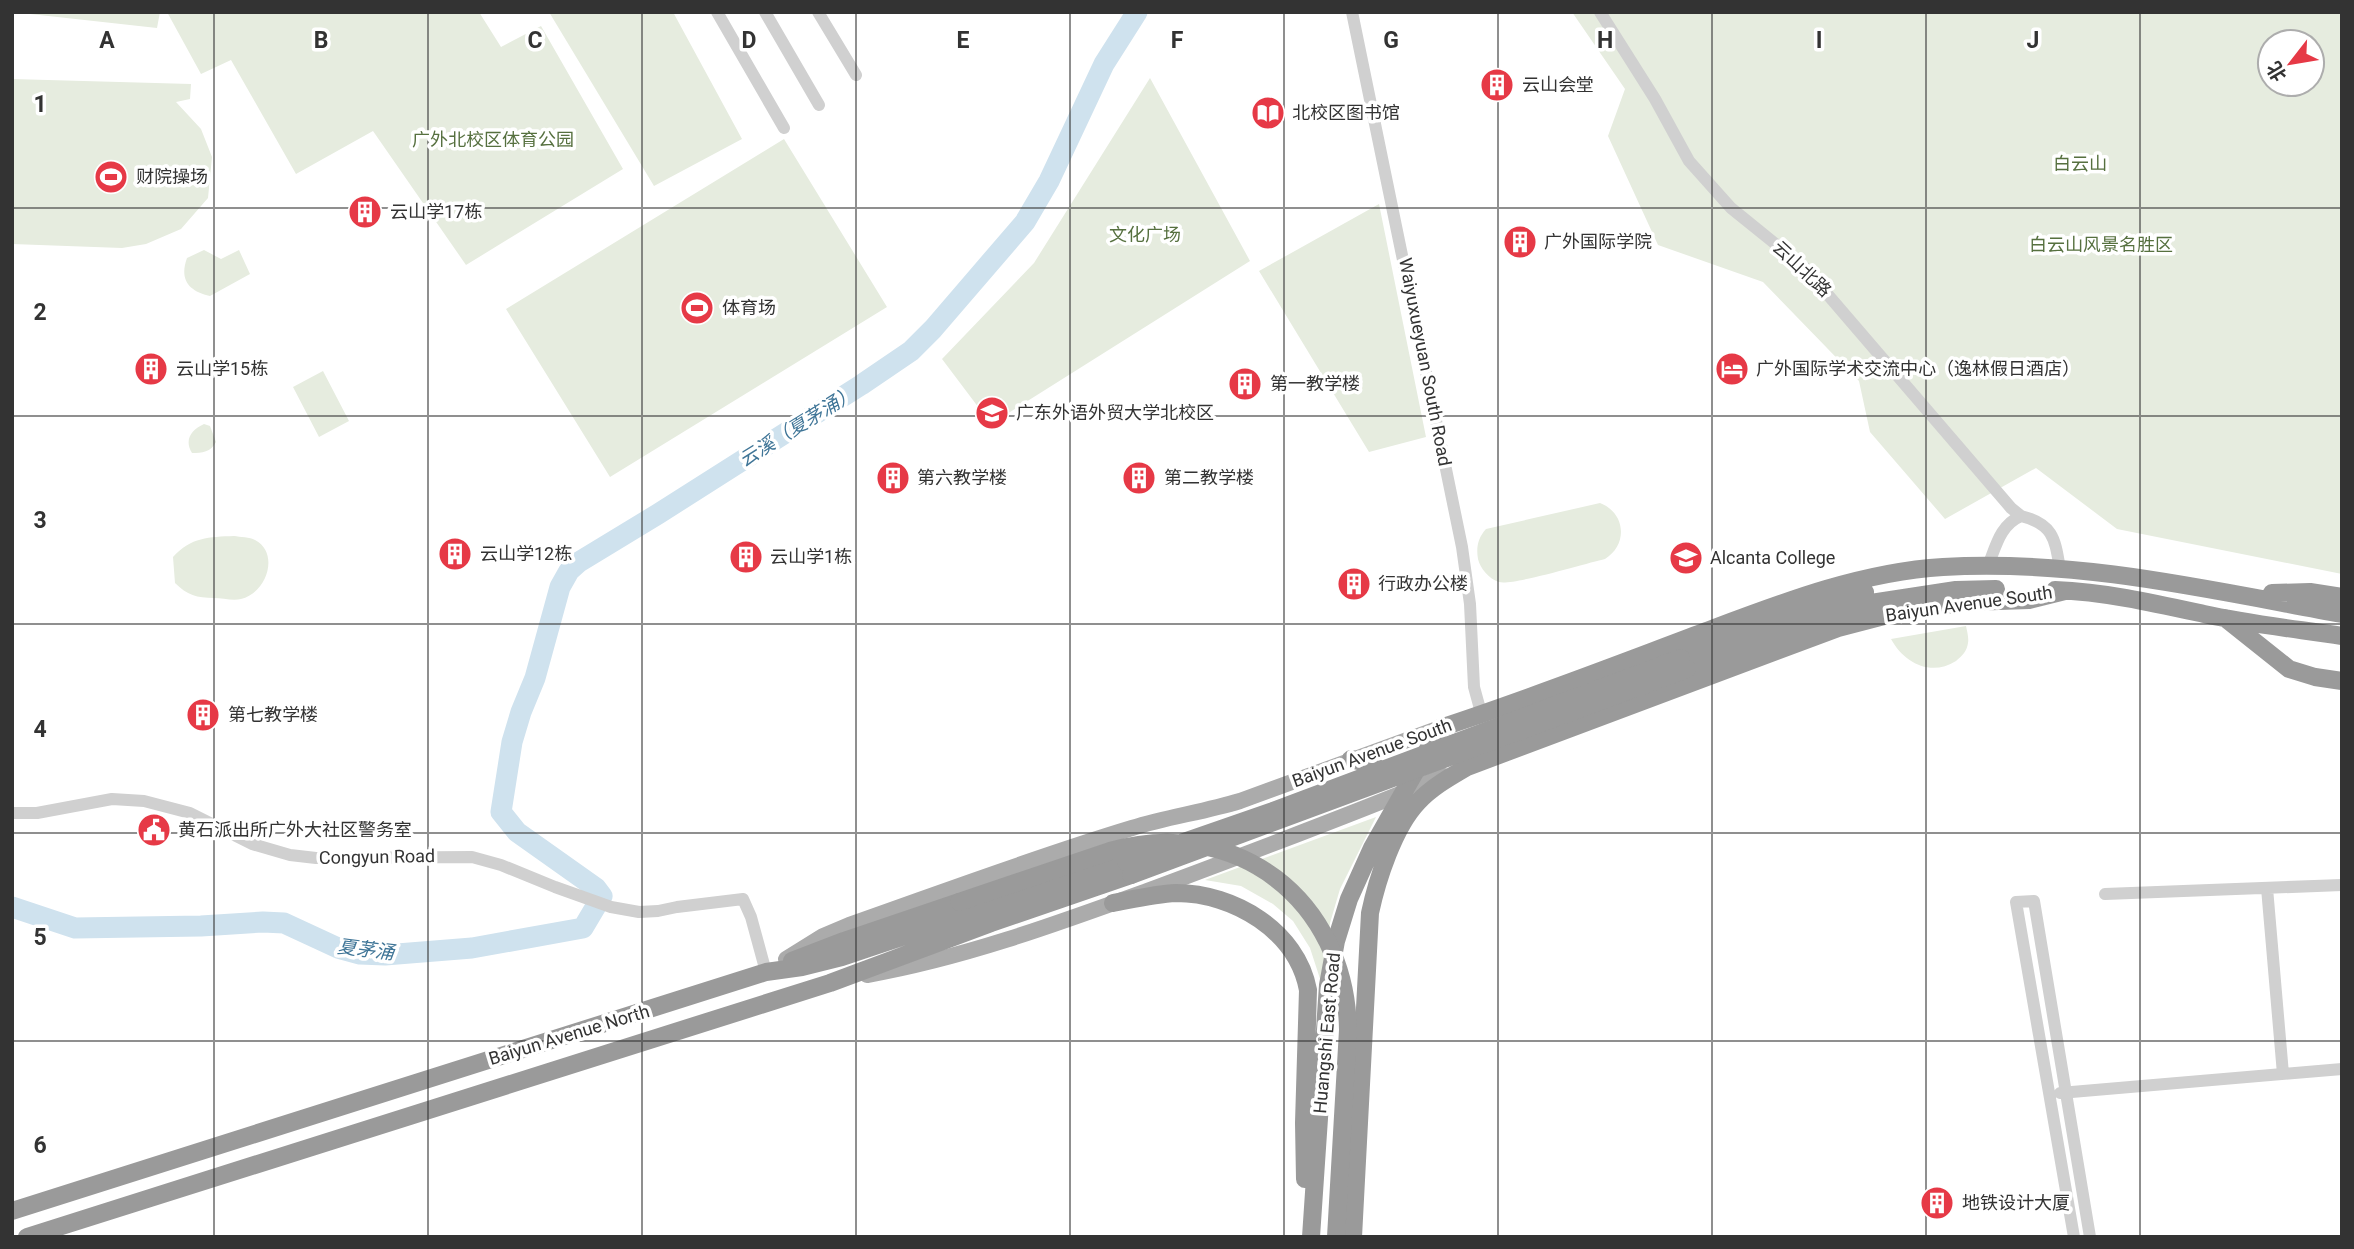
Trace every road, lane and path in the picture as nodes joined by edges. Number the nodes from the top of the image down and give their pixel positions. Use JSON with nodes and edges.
{"nodes":[{"id":1,"x":717,"y":12,"type":"edge"},
{"id":2,"x":765,"y":12,"type":"edge"},
{"id":3,"x":818,"y":12,"type":"edge"},
{"id":4,"x":1352,"y":12,"type":"edge"},
{"id":5,"x":1600,"y":12,"type":"edge"},
{"id":6,"x":856,"y":75,"type":"dead end"},
{"id":7,"x":819,"y":105,"type":"dead end"},
{"id":8,"x":784,"y":128,"type":"dead end"},
{"id":9,"x":2021,"y":516,"type":"junction"},
{"id":10,"x":1988,"y":566,"type":"junction"},
{"id":11,"x":2060,"y":569,"type":"junction"},
{"id":12,"x":2065,"y":591,"type":"junction"},
{"id":13,"x":2236,"y":595,"type":"junction"},
{"id":14,"x":2342,"y":597,"type":"edge"},
{"id":15,"x":2342,"y":614,"type":"edge"},
{"id":16,"x":2225,"y":618,"type":"junction"},
{"id":17,"x":2342,"y":636,"type":"edge"},
{"id":18,"x":1684,"y":663,"type":"junction"},
{"id":19,"x":2342,"y":681,"type":"edge"},
{"id":20,"x":1481,"y":714,"type":"junction"},
{"id":21,"x":1440,"y":728,"type":"junction"},
{"id":22,"x":1495,"y":757,"type":"junction"},
{"id":23,"x":1351,"y":760,"type":"junction"},
{"id":24,"x":1467,"y":767,"type":"junction"},
{"id":25,"x":1403,"y":793,"type":"junction"},
{"id":26,"x":1375,"y":805,"type":"junction"},
{"id":27,"x":12,"y":813,"type":"edge"},
{"id":28,"x":1406,"y":819,"type":"junction"},
{"id":29,"x":1129,"y":868,"type":"junction"},
{"id":30,"x":2342,"y":885,"type":"edge"},
{"id":31,"x":2267,"y":888,"type":"junction"},
{"id":32,"x":2105,"y":894,"type":"dead end"},
{"id":33,"x":1113,"y":903,"type":"junction"},
{"id":34,"x":766,"y":972,"type":"junction"},
{"id":35,"x":844,"y":979,"type":"junction"},
{"id":36,"x":1324,"y":1024,"type":"junction"},
{"id":37,"x":1365,"y":1030,"type":"junction"},
{"id":38,"x":2342,"y":1069,"type":"edge"},
{"id":39,"x":2283,"y":1074,"type":"junction"},
{"id":40,"x":2066,"y":1093,"type":"junction"},
{"id":41,"x":2049,"y":1094,"type":"junction"},
{"id":42,"x":12,"y":1212,"type":"edge"},
{"id":43,"x":27,"y":1237,"type":"edge"},
{"id":44,"x":1310,"y":1237,"type":"edge"},
{"id":45,"x":1336,"y":1237,"type":"edge"},
{"id":46,"x":1353,"y":1237,"type":"edge"},
{"id":47,"x":2074,"y":1237,"type":"edge"},
{"id":48,"x":2090,"y":1237,"type":"edge"}],
"edges":[{"from":1,"to":8,"type":"street"},
{"from":2,"to":7,"type":"street"},
{"from":3,"to":6,"type":"street"},
{"from":4,"to":20,"type":"street","name":"Waiyuxueyuan South Road"},
{"from":5,"to":9,"type":"street","name":"云山北路"},
{"from":9,"to":10,"type":"street"},
{"from":9,"to":11,"type":"street","name":"云山北路"},
{"from":10,"to":11,"type":"highway","name":"Baiyun Avenue South"},
{"from":10,"to":18,"type":"highway","name":"Baiyun Avenue South"},
{"from":10,"to":20,"type":"highway","name":"Baiyun Avenue South"},
{"from":11,"to":13,"type":"highway","name":"Baiyun Avenue South"},
{"from":12,"to":16,"type":"highway","name":"Baiyun Avenue South"},
{"from":12,"to":18,"type":"highway","name":"Baiyun Avenue South"},
{"from":12,"to":22,"type":"highway","name":"Baiyun Avenue South"},
{"from":13,"to":14,"type":"highway"},
{"from":13,"to":15,"type":"highway","name":"Baiyun Avenue South"},
{"from":16,"to":17,"type":"highway","name":"Baiyun Avenue South"},
{"from":16,"to":19,"type":"highway"},
{"from":18,"to":29,"type":"highway","name":"Baiyun Avenue South","bridge":true},
{"from":20,"to":21,"type":"highway","name":"Baiyun Avenue South"},
{"from":20,"to":22,"type":"street","name":"Waiyuxueyuan South Road"},
{"from":21,"to":23,"type":"main road","name":"Baiyun Avenue South"},
{"from":21,"to":25,"type":"highway","name":"Huangshi East Road"},
{"from":22,"to":24,"type":"highway","name":"Baiyun Avenue South"},
{"from":23,"to":25,"type":"highway"},
{"from":23,"to":26,"type":"main road"},
{"from":23,"to":34,"type":"main road","name":"Baiyun Avenue South"},
{"from":24,"to":25,"type":"main road","name":"Baiyun Avenue South"},
{"from":24,"to":28,"type":"highway","name":"Huangshi East Road"},
{"from":25,"to":26,"type":"main road","name":"Baiyun Avenue South"},
{"from":25,"to":28,"type":"highway"},
{"from":25,"to":36,"type":"highway","name":"Huangshi East Road"},
{"from":26,"to":33,"type":"main road","name":"Baiyun Avenue South"},
{"from":27,"to":34,"type":"street","name":"Congyun Road"},
{"from":28,"to":37,"type":"highway","name":"Huangshi East Road"},
{"from":29,"to":34,"type":"highway","name":"Baiyun Avenue North"},
{"from":29,"to":35,"type":"highway","name":"Baiyun Avenue North"},
{"from":30,"to":31,"type":"street"},
{"from":31,"to":32,"type":"street"},
{"from":31,"to":39,"type":"street"},
{"from":33,"to":35,"type":"main road","name":"Baiyun Avenue South"},
{"from":33,"to":44,"type":"highway"},
{"from":34,"to":42,"type":"highway","name":"Baiyun Avenue North"},
{"from":34,"to":45,"type":"highway","bridge":true},
{"from":35,"to":43,"type":"highway","name":"Baiyun Avenue North"},
{"from":36,"to":37,"type":"highway"},
{"from":36,"to":44,"type":"highway","name":"Huangshi East Road"},
{"from":37,"to":46,"type":"highway","name":"Huangshi East Road"},
{"from":38,"to":39,"type":"street"},
{"from":39,"to":40,"type":"street"},
{"from":40,"to":41,"type":"street"},
{"from":40,"to":41,"type":"street"},
{"from":40,"to":48,"type":"street"},
{"from":41,"to":47,"type":"street"}]}
